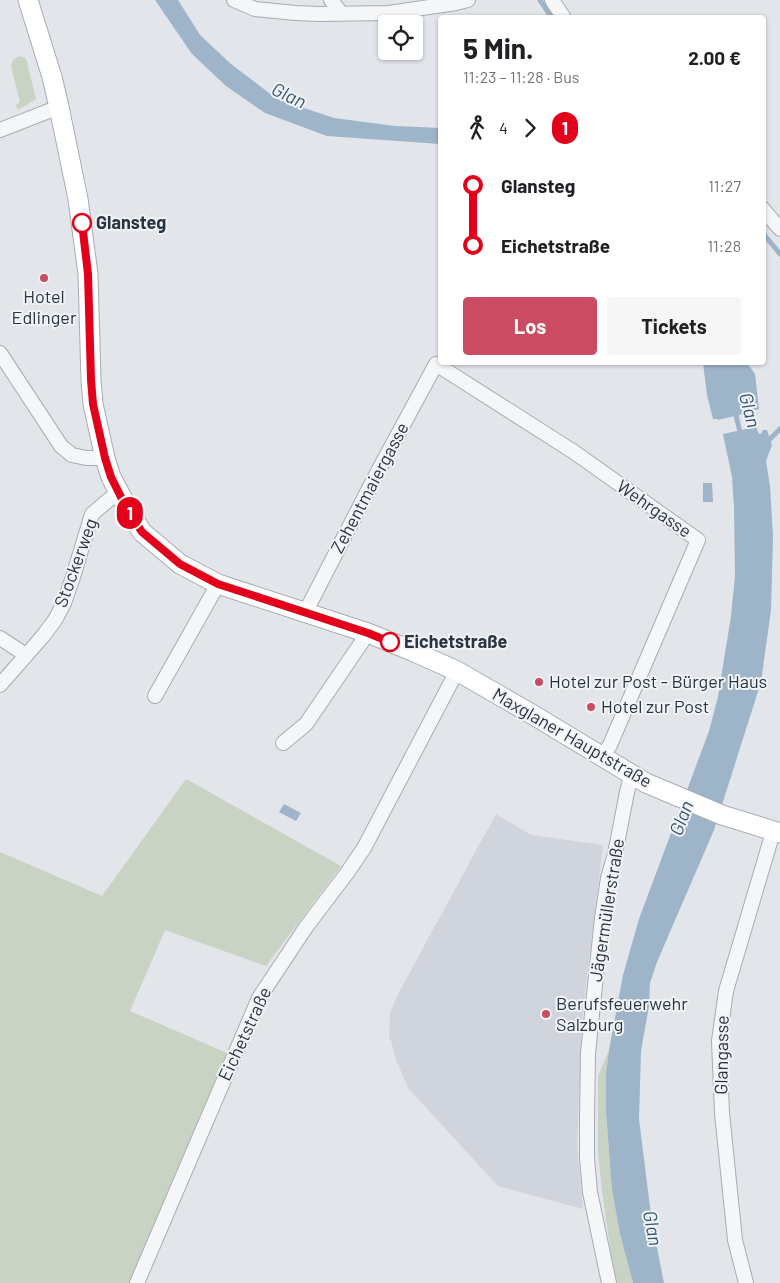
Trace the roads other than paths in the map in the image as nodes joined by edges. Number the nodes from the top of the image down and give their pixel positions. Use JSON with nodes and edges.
{"nodes":[{"id":1,"x":234,"y":0,"type":"edge"},
{"id":2,"x":331,"y":0,"type":"edge"},
{"id":3,"x":468,"y":0,"type":"edge"},
{"id":4,"x":552,"y":0,"type":"edge"},
{"id":5,"x":28,"y":2,"type":"edge"},
{"id":6,"x":341,"y":13,"type":"junction"},
{"id":7,"x":562,"y":15,"type":"edge"},
{"id":8,"x":59,"y":107,"type":"junction"},
{"id":9,"x":0,"y":130,"type":"edge"},
{"id":10,"x":766,"y":213,"type":"edge"},
{"id":11,"x":780,"y":230,"type":"edge"},
{"id":12,"x":0,"y":353,"type":"edge"},
{"id":13,"x":436,"y":364,"type":"joint"},
{"id":14,"x":105,"y":458,"type":"junction"},
{"id":15,"x":118,"y":492,"type":"junction"},
{"id":16,"x":218,"y":584,"type":"junction"},
{"id":17,"x":305,"y":613,"type":"junction"},
{"id":18,"x":368,"y":633,"type":"junction"},
{"id":19,"x":0,"y":638,"type":"edge"},
{"id":20,"x":26,"y":655,"type":"junction"},
{"id":21,"x":457,"y":671,"type":"junction"},
{"id":22,"x":0,"y":685,"type":"edge"},
{"id":23,"x":155,"y":696,"type":"dead end"},
{"id":24,"x":283,"y":743,"type":"dead end"},
{"id":25,"x":602,"y":757,"type":"junction"},
{"id":26,"x":631,"y":776,"type":"junction"},
{"id":27,"x":777,"y":833,"type":"edge"},
{"id":28,"x":137,"y":1283,"type":"edge"},
{"id":29,"x":610,"y":1283,"type":"edge"},
{"id":30,"x":746,"y":1283,"type":"edge"}],
"edges":[{"from":1,"to":6,"type":"street"},
{"from":2,"to":6,"type":"street"},
{"from":3,"to":6,"type":"street"},
{"from":4,"to":7,"type":"street"},
{"from":5,"to":8,"type":"street","name":"Maxglaner Hauptstraße"},
{"from":8,"to":9,"type":"street"},
{"from":8,"to":14,"type":"street","name":"Maxglaner Hauptstraße"},
{"from":10,"to":11,"type":"street"},
{"from":12,"to":14,"type":"street"},
{"from":13,"to":17,"type":"street","name":"Zehentmaiergasse"},
{"from":13,"to":25,"type":"street","name":"Wehrgasse"},
{"from":14,"to":15,"type":"street","name":"Maxglaner Hauptstraße"},
{"from":15,"to":16,"type":"street","name":"Maxglaner Hauptstraße"},
{"from":15,"to":20,"type":"street","name":"Stockerweg"},
{"from":16,"to":17,"type":"street","name":"Maxglaner Hauptstraße"},
{"from":16,"to":23,"type":"street"},
{"from":17,"to":18,"type":"street","name":"Maxglaner Hauptstraße"},
{"from":18,"to":21,"type":"street","name":"Maxglaner Hauptstraße"},
{"from":18,"to":24,"type":"street"},
{"from":19,"to":20,"type":"street"},
{"from":20,"to":22,"type":"street","name":"Stockerweg"},
{"from":21,"to":25,"type":"street","name":"Maxglaner Hauptstraße"},
{"from":21,"to":28,"type":"street","name":"Eichetstraße"},
{"from":25,"to":26,"type":"street","name":"Maxglaner Hauptstraße"},
{"from":26,"to":27,"type":"street","name":"Maxglaner Hauptstraße"},
{"from":26,"to":29,"type":"street","name":"Jägermüllerstraße"},
{"from":27,"to":30,"type":"street","name":"Glangasse"}]}
